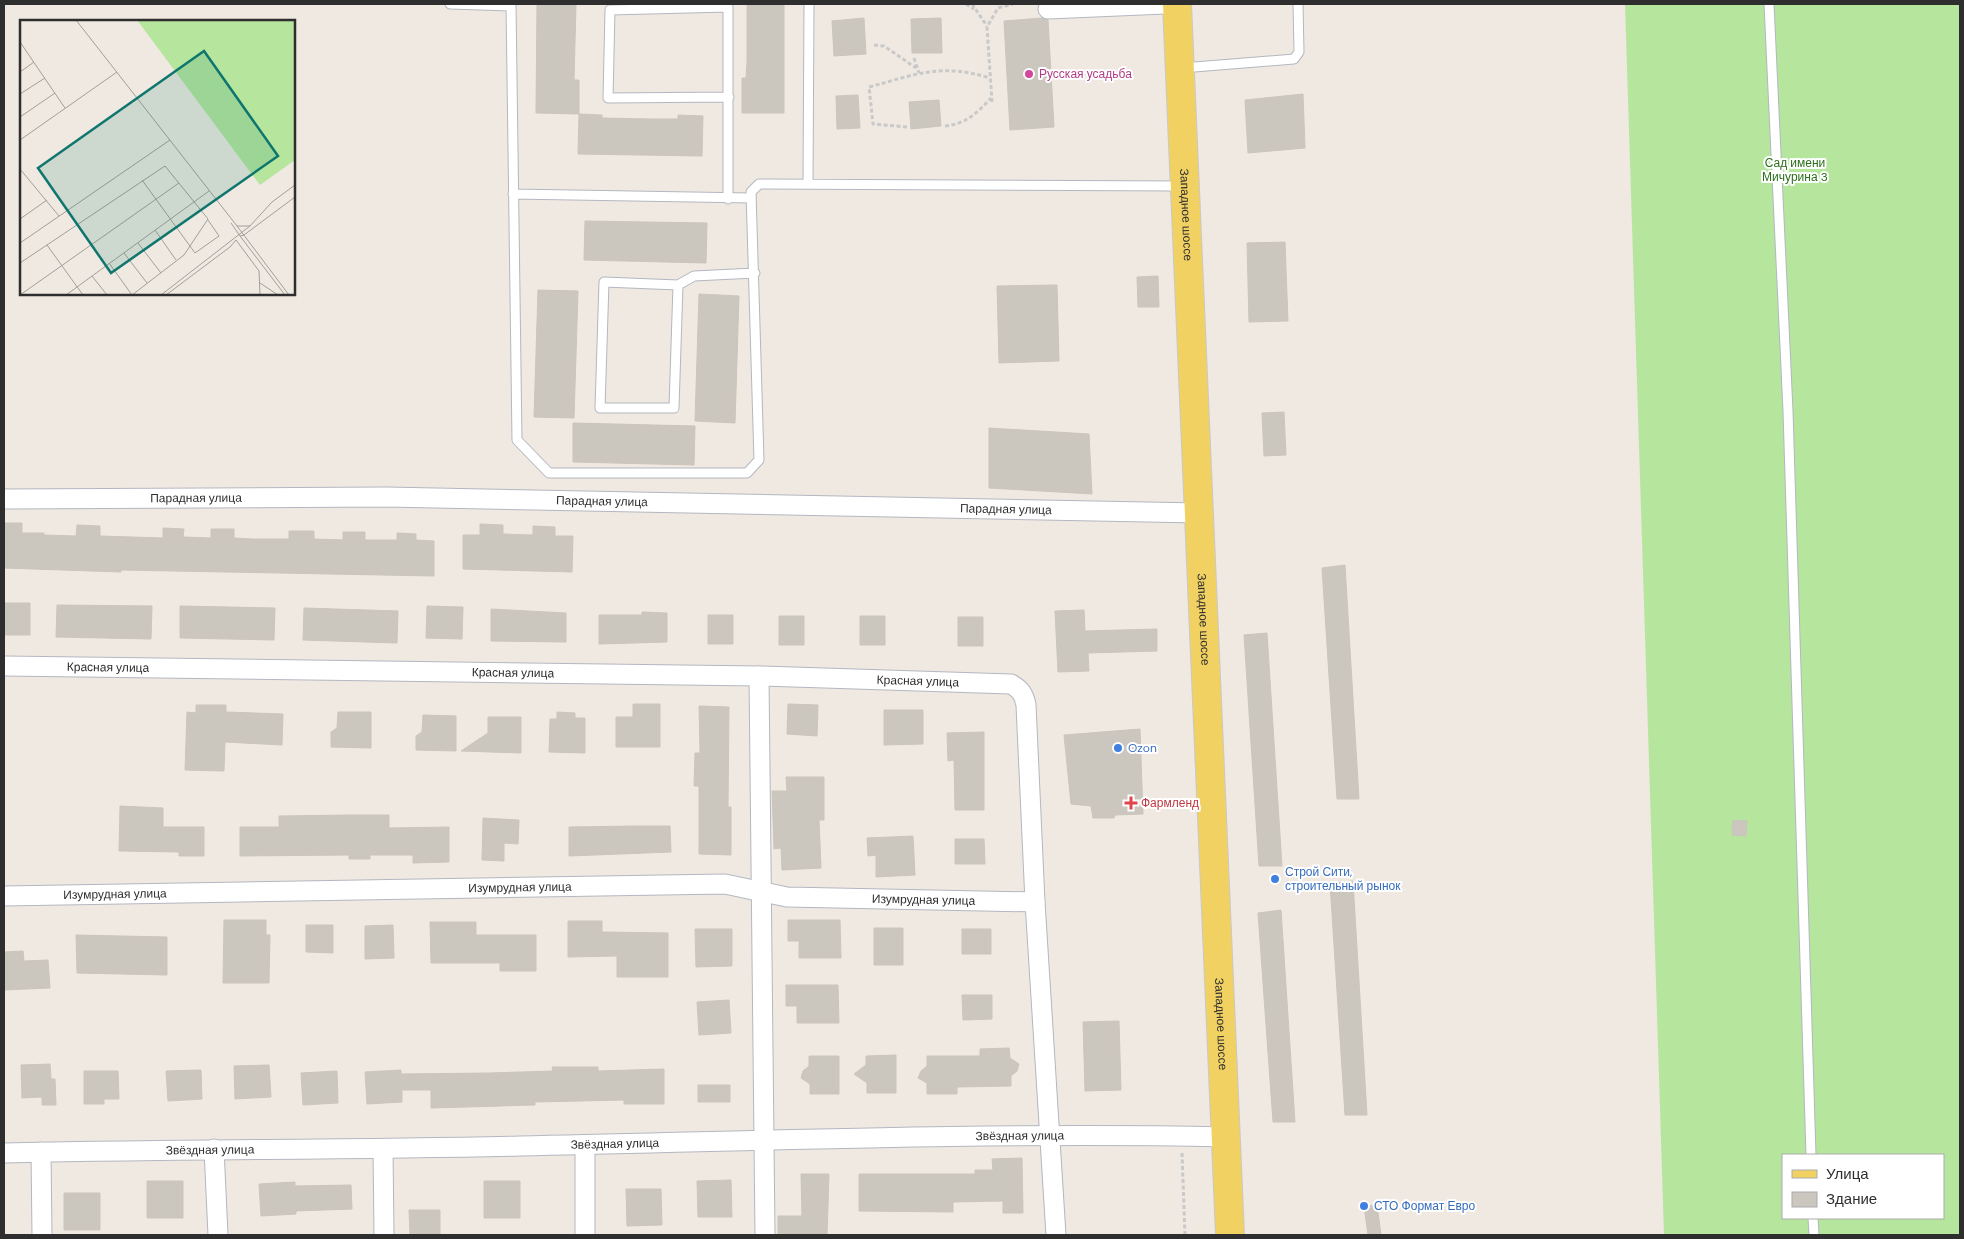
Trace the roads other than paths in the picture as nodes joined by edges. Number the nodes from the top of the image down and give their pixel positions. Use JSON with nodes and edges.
{"nodes":[{"id":1,"x":450,"y":4,"type":"edge"},
{"id":2,"x":809,"y":4,"type":"edge"},
{"id":3,"x":1165,"y":4,"type":"edge"},
{"id":4,"x":1177,"y":4,"type":"edge"},
{"id":5,"x":1298,"y":4,"type":"edge"},
{"id":6,"x":1769,"y":4,"type":"edge"},
{"id":7,"x":511,"y":5,"type":"edge"},
{"id":8,"x":728,"y":5,"type":"edge"},
{"id":9,"x":1091,"y":5,"type":"edge"},
{"id":10,"x":1048,"y":9,"type":"dead end"},
{"id":11,"x":1180,"y":68,"type":"junction"},
{"id":12,"x":729,"y":97,"type":"junction"},
{"id":13,"x":808,"y":183,"type":"junction"},
{"id":14,"x":1184,"y":186,"type":"junction"},
{"id":15,"x":514,"y":194,"type":"junction"},
{"id":16,"x":728,"y":198,"type":"junction"},
{"id":17,"x":752,"y":198,"type":"junction"},
{"id":18,"x":755,"y":273,"type":"junction"},
{"id":19,"x":678,"y":285,"type":"junction"},
{"id":20,"x":4,"y":499,"type":"edge"},
{"id":21,"x":1199,"y":513,"type":"junction"},
{"id":22,"x":4,"y":666,"type":"edge"},
{"id":23,"x":759,"y":676,"type":"junction"},
{"id":24,"x":761,"y":891,"type":"junction"},
{"id":25,"x":4,"y":896,"type":"edge"},
{"id":26,"x":1035,"y":902,"type":"junction"},
{"id":27,"x":1049,"y":1137,"type":"junction"},
{"id":28,"x":1227,"y":1137,"type":"junction"},
{"id":29,"x":763,"y":1140,"type":"junction"},
{"id":30,"x":585,"y":1145,"type":"junction"},
{"id":31,"x":214,"y":1149,"type":"junction"},
{"id":32,"x":383,"y":1149,"type":"junction"},
{"id":33,"x":41,"y":1152,"type":"junction"},
{"id":34,"x":4,"y":1153,"type":"edge"},
{"id":35,"x":1811,"y":1154,"type":"edge"},
{"id":36,"x":1813,"y":1219,"type":"edge"},
{"id":37,"x":42,"y":1235,"type":"edge"},
{"id":38,"x":218,"y":1235,"type":"edge"},
{"id":39,"x":384,"y":1235,"type":"edge"},
{"id":40,"x":585,"y":1235,"type":"edge"},
{"id":41,"x":765,"y":1235,"type":"edge"},
{"id":42,"x":1056,"y":1235,"type":"edge"},
{"id":43,"x":1230,"y":1235,"type":"edge"},
{"id":44,"x":1814,"y":1235,"type":"edge"}],
"edges":[{"from":1,"to":7,"type":"lane"},
{"from":2,"to":13,"type":"lane"},
{"from":3,"to":9,"type":"street"},
{"from":4,"to":11,"type":"main road","name":"Западное шоссе"},
{"from":5,"to":11,"type":"lane"},
{"from":6,"to":35,"type":"lane"},
{"from":7,"to":15,"type":"lane"},
{"from":8,"to":12,"type":"lane"},
{"from":8,"to":12,"type":"lane"},
{"from":9,"to":10,"type":"street"},
{"from":11,"to":14,"type":"main road","name":"Западное шоссе"},
{"from":12,"to":16,"type":"lane"},
{"from":13,"to":14,"type":"lane"},
{"from":13,"to":17,"type":"lane"},
{"from":14,"to":21,"type":"main road","name":"Западное шоссе"},
{"from":15,"to":16,"type":"lane"},
{"from":15,"to":18,"type":"lane"},
{"from":16,"to":17,"type":"lane"},
{"from":17,"to":18,"type":"lane"},
{"from":18,"to":19,"type":"lane"},
{"from":19,"to":19,"type":"lane"},
{"from":20,"to":21,"type":"street","name":"Парадная улица"},
{"from":21,"to":28,"type":"main road","name":"Западное шоссе"},
{"from":22,"to":23,"type":"street","name":"Красная улица"},
{"from":23,"to":24,"type":"street"},
{"from":23,"to":26,"type":"street","name":"Красная улица"},
{"from":24,"to":25,"type":"street","name":"Изумрудная улица"},
{"from":24,"to":26,"type":"street","name":"Изумрудная улица"},
{"from":24,"to":29,"type":"street"},
{"from":26,"to":27,"type":"street"},
{"from":27,"to":28,"type":"street","name":"Звёздная улица"},
{"from":27,"to":29,"type":"street","name":"Звёздная улица"},
{"from":27,"to":42,"type":"street"},
{"from":28,"to":43,"type":"main road","name":"Западное шоссе"},
{"from":29,"to":30,"type":"street","name":"Звёздная улица"},
{"from":29,"to":41,"type":"street"},
{"from":30,"to":32,"type":"street","name":"Звёздная улица"},
{"from":30,"to":40,"type":"street"},
{"from":31,"to":32,"type":"street","name":"Звёздная улица"},
{"from":31,"to":33,"type":"street","name":"Звёздная улица"},
{"from":31,"to":38,"type":"street"},
{"from":32,"to":39,"type":"street"},
{"from":33,"to":34,"type":"street","name":"Звёздная улица"},
{"from":33,"to":37,"type":"street"},
{"from":36,"to":44,"type":"lane"}]}
